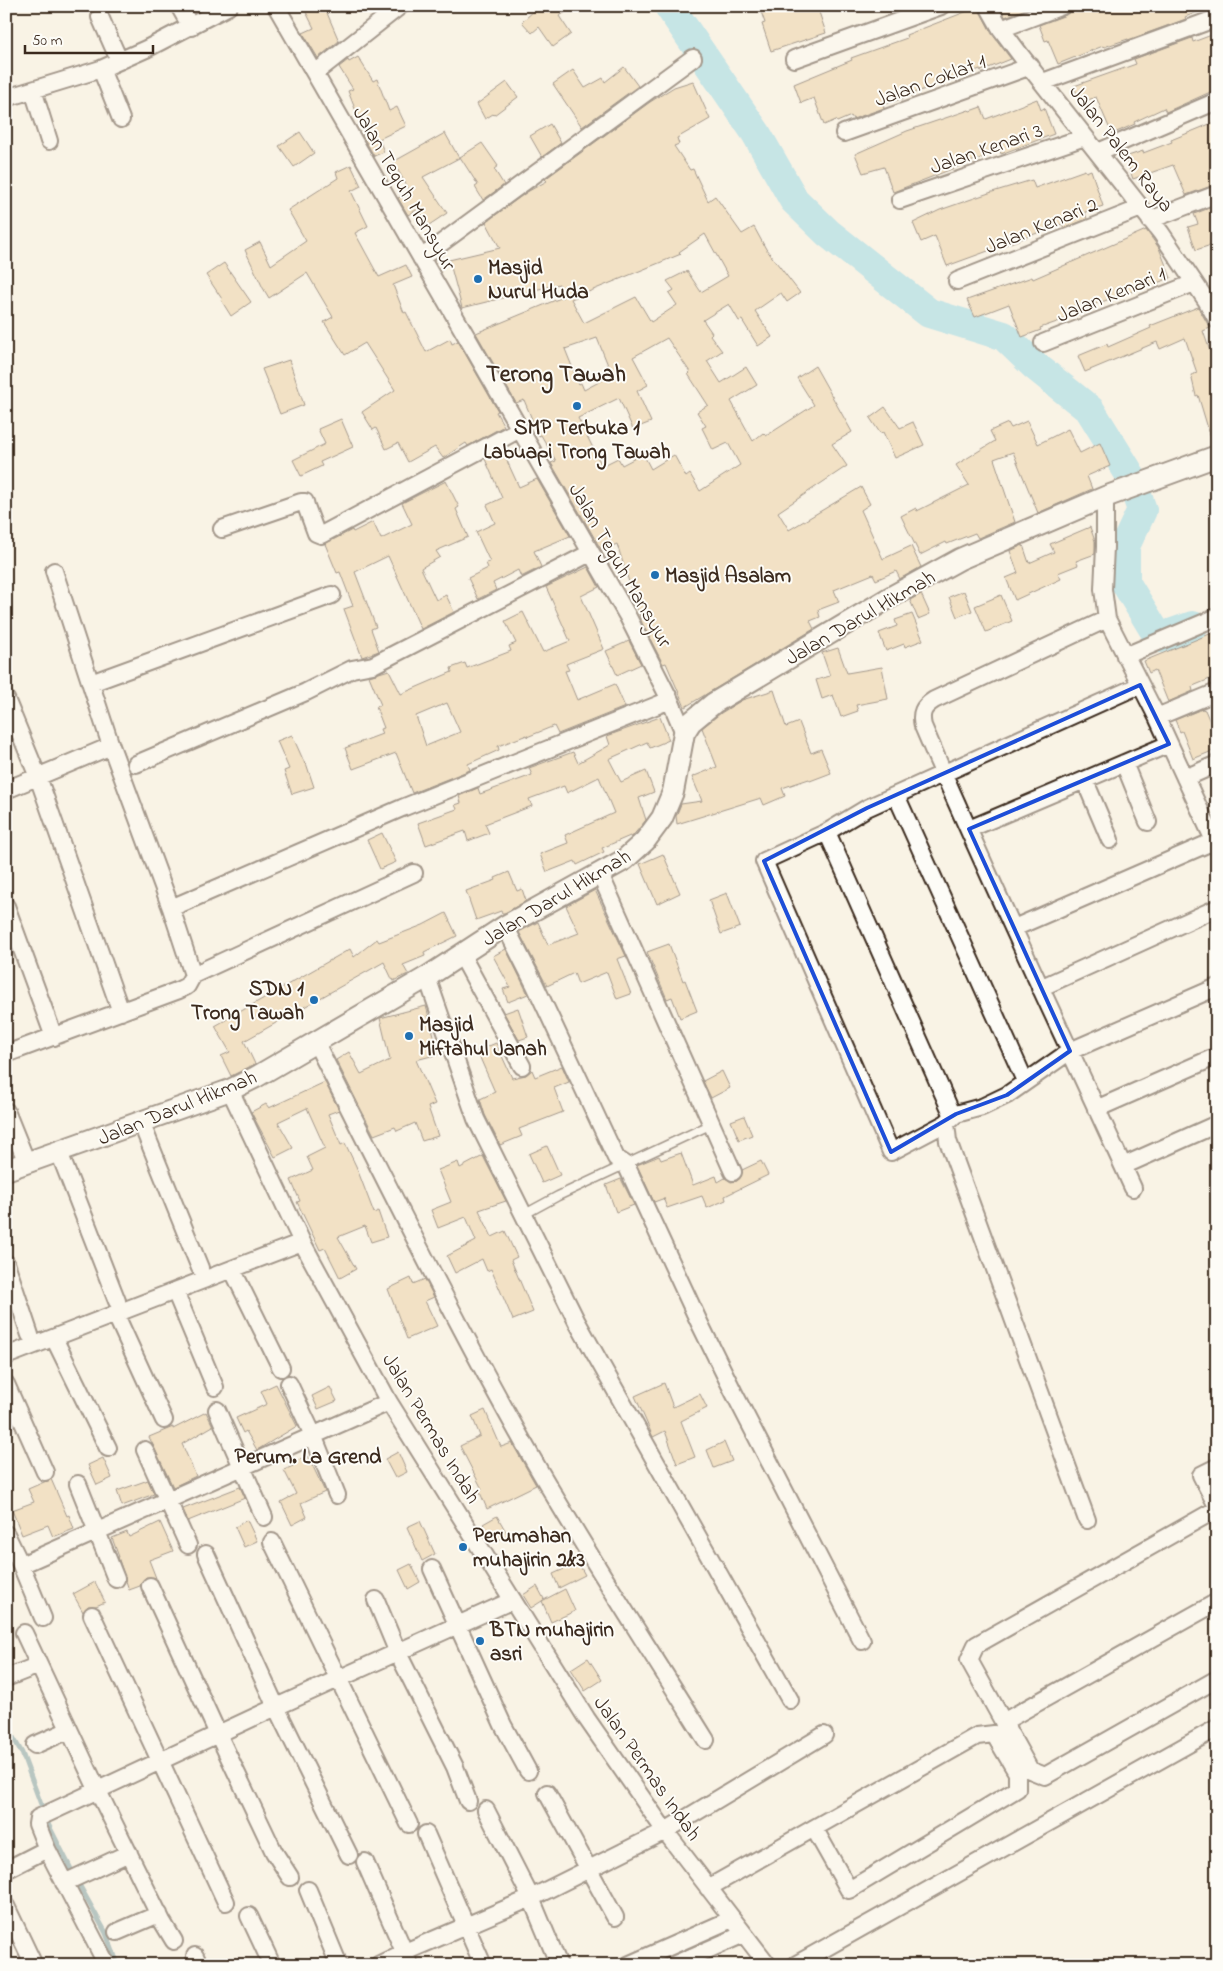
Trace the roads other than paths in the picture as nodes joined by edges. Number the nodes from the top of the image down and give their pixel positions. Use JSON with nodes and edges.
{"nodes":[{"id":1,"x":180,"y":6,"type":"edge"},
{"id":2,"x":229,"y":6,"type":"edge"},
{"id":3,"x":276,"y":6,"type":"edge"},
{"id":4,"x":400,"y":6,"type":"edge"},
{"id":5,"x":940,"y":6,"type":"edge"},
{"id":6,"x":988,"y":6,"type":"edge"},
{"id":7,"x":1062,"y":6,"type":"edge"},
{"id":8,"x":100,"y":17,"type":"dead end"},
{"id":9,"x":1217,"y":18,"type":"edge"},
{"id":10,"x":191,"y":27,"type":"junction"},
{"id":11,"x":1001,"y":29,"type":"junction"},
{"id":12,"x":693,"y":58,"type":"dead end"},
{"id":13,"x":794,"y":59,"type":"dead end"},
{"id":14,"x":119,"y":60,"type":"junction"},
{"id":15,"x":1031,"y":66,"type":"junction"},
{"id":16,"x":101,"y":68,"type":"junction"},
{"id":17,"x":315,"y":74,"type":"junction"},
{"id":18,"x":1043,"y":82,"type":"junction"},
{"id":19,"x":33,"y":90,"type":"junction"},
{"id":20,"x":6,"y":98,"type":"edge"},
{"id":21,"x":1217,"y":101,"type":"edge"},
{"id":22,"x":122,"y":118,"type":"dead end"},
{"id":23,"x":844,"y":133,"type":"dead end"},
{"id":24,"x":1085,"y":137,"type":"junction"},
{"id":25,"x":49,"y":141,"type":"dead end"},
{"id":26,"x":1098,"y":152,"type":"junction"},
{"id":27,"x":1217,"y":194,"type":"edge"},
{"id":28,"x":900,"y":200,"type":"dead end"},
{"id":29,"x":1146,"y":214,"type":"junction"},
{"id":30,"x":420,"y":258,"type":"junction"},
{"id":31,"x":957,"y":281,"type":"dead end"},
{"id":32,"x":1194,"y":284,"type":"junction"},
{"id":33,"x":1217,"y":320,"type":"edge"},
{"id":34,"x":1044,"y":343,"type":"dead end"},
{"id":35,"x":520,"y":429,"type":"junction"},
{"id":36,"x":1217,"y":456,"type":"edge"},
{"id":37,"x":1110,"y":495,"type":"junction"},
{"id":38,"x":222,"y":529,"type":"dead end"},
{"id":39,"x":590,"y":553,"type":"junction"},
{"id":40,"x":54,"y":571,"type":"dead end"},
{"id":41,"x":332,"y":595,"type":"dead end"},
{"id":42,"x":1217,"y":617,"type":"edge"},
{"id":43,"x":1107,"y":619,"type":"junction"},
{"id":44,"x":1126,"y":656,"type":"junction"},
{"id":45,"x":91,"y":683,"type":"junction"},
{"id":46,"x":1140,"y":685,"type":"junction"},
{"id":47,"x":1217,"y":692,"type":"edge"},
{"id":48,"x":6,"y":699,"type":"edge"},
{"id":49,"x":670,"y":700,"type":"junction"},
{"id":50,"x":1157,"y":718,"type":"junction"},
{"id":51,"x":684,"y":733,"type":"junction"},
{"id":52,"x":1169,"y":744,"type":"junction"},
{"id":53,"x":111,"y":746,"type":"junction"},
{"id":54,"x":1124,"y":763,"type":"junction"},
{"id":55,"x":136,"y":764,"type":"dead end"},
{"id":56,"x":1217,"y":764,"type":"edge"},
{"id":57,"x":944,"y":775,"type":"junction"},
{"id":58,"x":38,"y":777,"type":"junction"},
{"id":59,"x":1185,"y":778,"type":"junction"},
{"id":60,"x":1085,"y":781,"type":"junction"},
{"id":61,"x":6,"y":790,"type":"edge"},
{"id":62,"x":896,"y":795,"type":"junction"},
{"id":63,"x":1148,"y":822,"type":"dead end"},
{"id":64,"x":969,"y":829,"type":"junction"},
{"id":65,"x":827,"y":832,"type":"junction"},
{"id":66,"x":1110,"y":840,"type":"dead end"},
{"id":67,"x":1215,"y":844,"type":"edge"},
{"id":68,"x":414,"y":874,"type":"dead end"},
{"id":69,"x":600,"y":874,"type":"junction"},
{"id":70,"x":6,"y":906,"type":"edge"},
{"id":71,"x":172,"y":908,"type":"junction"},
{"id":72,"x":1217,"y":908,"type":"edge"},
{"id":73,"x":505,"y":926,"type":"junction"},
{"id":74,"x":1014,"y":928,"type":"junction"},
{"id":75,"x":460,"y":954,"type":"junction"},
{"id":76,"x":193,"y":975,"type":"junction"},
{"id":77,"x":427,"y":977,"type":"junction"},
{"id":78,"x":1217,"y":986,"type":"edge"},
{"id":79,"x":1040,"y":988,"type":"junction"},
{"id":80,"x":121,"y":1012,"type":"junction"},
{"id":81,"x":54,"y":1037,"type":"junction"},
{"id":82,"x":316,"y":1043,"type":"junction"},
{"id":83,"x":1070,"y":1051,"type":"junction"},
{"id":84,"x":6,"y":1054,"type":"edge"},
{"id":85,"x":1217,"y":1056,"type":"edge"},
{"id":86,"x":522,"y":1066,"type":"dead end"},
{"id":87,"x":1025,"y":1081,"type":"junction"},
{"id":88,"x":230,"y":1090,"type":"junction"},
{"id":89,"x":1096,"y":1108,"type":"junction"},
{"id":90,"x":6,"y":1111,"type":"edge"},
{"id":91,"x":949,"y":1120,"type":"junction"},
{"id":92,"x":141,"y":1122,"type":"junction"},
{"id":93,"x":712,"y":1124,"type":"junction"},
{"id":94,"x":1217,"y":1124,"type":"edge"},
{"id":95,"x":60,"y":1152,"type":"junction"},
{"id":96,"x":27,"y":1163,"type":"junction"},
{"id":97,"x":625,"y":1164,"type":"junction"},
{"id":98,"x":1123,"y":1166,"type":"junction"},
{"id":99,"x":6,"y":1170,"type":"edge"},
{"id":100,"x":733,"y":1172,"type":"dead end"},
{"id":101,"x":1133,"y":1188,"type":"dead end"},
{"id":102,"x":523,"y":1215,"type":"junction"},
{"id":103,"x":302,"y":1242,"type":"junction"},
{"id":104,"x":6,"y":1263,"type":"edge"},
{"id":105,"x":200,"y":1268,"type":"dead end"},
{"id":106,"x":232,"y":1269,"type":"junction"},
{"id":107,"x":175,"y":1291,"type":"junction"},
{"id":108,"x":116,"y":1307,"type":"junction"},
{"id":109,"x":30,"y":1335,"type":"dead end"},
{"id":110,"x":54,"y":1338,"type":"junction"},
{"id":111,"x":6,"y":1356,"type":"edge"},
{"id":112,"x":282,"y":1368,"type":"dead end"},
{"id":113,"x":6,"y":1384,"type":"edge"},
{"id":114,"x":289,"y":1384,"type":"dead end"},
{"id":115,"x":215,"y":1387,"type":"dead end"},
{"id":116,"x":389,"y":1402,"type":"junction"},
{"id":117,"x":217,"y":1410,"type":"dead end"},
{"id":118,"x":164,"y":1420,"type":"dead end"},
{"id":119,"x":313,"y":1435,"type":"junction"},
{"id":120,"x":108,"y":1448,"type":"dead end"},
{"id":121,"x":144,"y":1450,"type":"dead end"},
{"id":122,"x":242,"y":1467,"type":"junction"},
{"id":123,"x":1217,"y":1467,"type":"edge"},
{"id":124,"x":45,"y":1472,"type":"dead end"},
{"id":125,"x":78,"y":1484,"type":"dead end"},
{"id":126,"x":337,"y":1495,"type":"dead end"},
{"id":127,"x":166,"y":1500,"type":"junction"},
{"id":128,"x":1217,"y":1508,"type":"edge"},
{"id":129,"x":264,"y":1518,"type":"dead end"},
{"id":130,"x":1087,"y":1520,"type":"dead end"},
{"id":131,"x":96,"y":1531,"type":"junction"},
{"id":132,"x":6,"y":1534,"type":"edge"},
{"id":133,"x":272,"y":1542,"type":"dead end"},
{"id":134,"x":188,"y":1545,"type":"dead end"},
{"id":135,"x":206,"y":1554,"type":"dead end"},
{"id":136,"x":21,"y":1565,"type":"junction"},
{"id":137,"x":432,"y":1568,"type":"dead end"},
{"id":138,"x":116,"y":1579,"type":"dead end"},
{"id":139,"x":150,"y":1586,"type":"dead end"},
{"id":140,"x":376,"y":1600,"type":"dead end"},
{"id":141,"x":513,"y":1600,"type":"junction"},
{"id":142,"x":1217,"y":1602,"type":"edge"},
{"id":143,"x":92,"y":1615,"type":"dead end"},
{"id":144,"x":43,"y":1618,"type":"dead end"},
{"id":145,"x":458,"y":1626,"type":"junction"},
{"id":146,"x":24,"y":1633,"type":"dead end"},
{"id":147,"x":862,"y":1641,"type":"dead end"},
{"id":148,"x":398,"y":1653,"type":"junction"},
{"id":149,"x":39,"y":1665,"type":"junction"},
{"id":150,"x":6,"y":1678,"type":"edge"},
{"id":151,"x":338,"y":1679,"type":"junction"},
{"id":152,"x":1217,"y":1679,"type":"edge"},
{"id":153,"x":790,"y":1700,"type":"dead end"},
{"id":154,"x":276,"y":1707,"type":"junction"},
{"id":155,"x":1003,"y":1722,"type":"junction"},
{"id":156,"x":1217,"y":1728,"type":"edge"},
{"id":157,"x":69,"y":1730,"type":"junction"},
{"id":158,"x":218,"y":1734,"type":"junction"},
{"id":159,"x":824,"y":1734,"type":"dead end"},
{"id":160,"x":706,"y":1740,"type":"dead end"},
{"id":161,"x":35,"y":1745,"type":"dead end"},
{"id":162,"x":160,"y":1761,"type":"junction"},
{"id":163,"x":528,"y":1771,"type":"dead end"},
{"id":164,"x":97,"y":1789,"type":"junction"},
{"id":165,"x":547,"y":1793,"type":"dead end"},
{"id":166,"x":468,"y":1801,"type":"dead end"},
{"id":167,"x":486,"y":1810,"type":"dead end"},
{"id":168,"x":409,"y":1824,"type":"dead end"},
{"id":169,"x":814,"y":1828,"type":"junction"},
{"id":170,"x":665,"y":1831,"type":"junction"},
{"id":171,"x":426,"y":1834,"type":"dead end"},
{"id":172,"x":47,"y":1849,"type":"junction"},
{"id":173,"x":129,"y":1852,"type":"junction"},
{"id":174,"x":349,"y":1855,"type":"dead end"},
{"id":175,"x":365,"y":1862,"type":"dead end"},
{"id":176,"x":588,"y":1869,"type":"junction"},
{"id":177,"x":6,"y":1870,"type":"edge"},
{"id":178,"x":290,"y":1877,"type":"dead end"},
{"id":179,"x":68,"y":1881,"type":"junction"},
{"id":180,"x":708,"y":1888,"type":"junction"},
{"id":181,"x":308,"y":1890,"type":"dead end"},
{"id":182,"x":531,"y":1898,"type":"junction"},
{"id":183,"x":226,"y":1902,"type":"dead end"},
{"id":184,"x":6,"y":1906,"type":"edge"},
{"id":185,"x":159,"y":1914,"type":"junction"},
{"id":186,"x":250,"y":1916,"type":"dead end"},
{"id":187,"x":615,"y":1917,"type":"dead end"},
{"id":188,"x":732,"y":1919,"type":"junction"},
{"id":189,"x":465,"y":1926,"type":"junction"},
{"id":190,"x":116,"y":1932,"type":"dead end"},
{"id":191,"x":744,"y":1934,"type":"junction"},
{"id":192,"x":174,"y":1940,"type":"dead end"},
{"id":193,"x":407,"y":1958,"type":"edge"},
{"id":194,"x":34,"y":1965,"type":"edge"},
{"id":195,"x":107,"y":1965,"type":"edge"},
{"id":196,"x":272,"y":1965,"type":"edge"},
{"id":197,"x":339,"y":1965,"type":"edge"},
{"id":198,"x":378,"y":1965,"type":"edge"},
{"id":199,"x":483,"y":1965,"type":"edge"},
{"id":200,"x":559,"y":1965,"type":"edge"},
{"id":201,"x":628,"y":1965,"type":"edge"},
{"id":202,"x":673,"y":1965,"type":"edge"},
{"id":203,"x":768,"y":1965,"type":"edge"},
{"id":204,"x":795,"y":1965,"type":"edge"}],
"edges":[{"from":1,"to":10,"type":"street"},
{"from":2,"to":10,"type":"street"},
{"from":3,"to":17,"type":"street","name":"Jalan Teguh Mansyur"},
{"from":4,"to":17,"type":"street"},
{"from":5,"to":13,"type":"street"},
{"from":6,"to":11,"type":"street","name":"Jalan Palem Raya"},
{"from":7,"to":11,"type":"street"},
{"from":8,"to":14,"type":"street"},
{"from":9,"to":18,"type":"street"},
{"from":10,"to":14,"type":"street"},
{"from":11,"to":15,"type":"street","name":"Jalan Palem Raya"},
{"from":12,"to":30,"type":"street"},
{"from":14,"to":16,"type":"street"},
{"from":15,"to":18,"type":"street","name":"Jalan Palem Raya"},
{"from":15,"to":23,"type":"street","name":"Jalan Coklat 1"},
{"from":16,"to":19,"type":"street"},
{"from":16,"to":22,"type":"street"},
{"from":17,"to":30,"type":"street","name":"Jalan Teguh Mansyur"},
{"from":18,"to":24,"type":"street","name":"Jalan Palem Raya"},
{"from":19,"to":20,"type":"street"},
{"from":19,"to":25,"type":"street"},
{"from":21,"to":26,"type":"street"},
{"from":24,"to":26,"type":"street","name":"Jalan Palem Raya"},
{"from":24,"to":28,"type":"street","name":"Jalan Kenari 3"},
{"from":26,"to":29,"type":"street","name":"Jalan Palem Raya"},
{"from":27,"to":29,"type":"street","name":"Jalan Kenari 2"},
{"from":29,"to":31,"type":"street","name":"Jalan Kenari 2"},
{"from":29,"to":32,"type":"street","name":"Jalan Palem Raya"},
{"from":30,"to":35,"type":"street","name":"Jalan Teguh Mansyur"},
{"from":32,"to":33,"type":"street","name":"Jalan Palem Raya"},
{"from":32,"to":34,"type":"street","name":"Jalan Kenari 1"},
{"from":35,"to":38,"type":"street"},
{"from":35,"to":39,"type":"street","name":"Jalan Teguh Mansyur"},
{"from":36,"to":37,"type":"street","name":"Jalan Darul Hikmah"},
{"from":37,"to":43,"type":"street"},
{"from":37,"to":51,"type":"street","name":"Jalan Darul Hikmah"},
{"from":39,"to":49,"type":"street","name":"Jalan Teguh Mansyur"},
{"from":39,"to":55,"type":"street"},
{"from":40,"to":45,"type":"street"},
{"from":41,"to":45,"type":"street"},
{"from":42,"to":44,"type":"street"},
{"from":43,"to":44,"type":"street"},
{"from":43,"to":57,"type":"street"},
{"from":44,"to":46,"type":"street"},
{"from":45,"to":53,"type":"street"},
{"from":46,"to":50,"type":"street"},
{"from":46,"to":57,"type":"street"},
{"from":47,"to":50,"type":"street"},
{"from":48,"to":58,"type":"street"},
{"from":49,"to":51,"type":"street","name":"Jalan Teguh Mansyur"},
{"from":49,"to":71,"type":"street"},
{"from":50,"to":52,"type":"street"},
{"from":51,"to":69,"type":"street","name":"Jalan Darul Hikmah"},
{"from":52,"to":54,"type":"street"},
{"from":52,"to":59,"type":"street"},
{"from":53,"to":58,"type":"street"},
{"from":53,"to":71,"type":"street"},
{"from":54,"to":60,"type":"street"},
{"from":54,"to":63,"type":"street"},
{"from":56,"to":59,"type":"street"},
{"from":57,"to":62,"type":"street"},
{"from":57,"to":64,"type":"street"},
{"from":58,"to":61,"type":"street"},
{"from":58,"to":80,"type":"street"},
{"from":59,"to":67,"type":"street"},
{"from":60,"to":64,"type":"street"},
{"from":60,"to":66,"type":"street"},
{"from":62,"to":65,"type":"street"},
{"from":62,"to":87,"type":"street"},
{"from":64,"to":74,"type":"street"},
{"from":65,"to":91,"type":"street"},
{"from":65,"to":91,"type":"street"},
{"from":67,"to":74,"type":"street"},
{"from":68,"to":76,"type":"street"},
{"from":69,"to":73,"type":"street","name":"Jalan Darul Hikmah"},
{"from":69,"to":93,"type":"street"},
{"from":70,"to":81,"type":"street"},
{"from":71,"to":76,"type":"street"},
{"from":72,"to":79,"type":"street"},
{"from":73,"to":75,"type":"street","name":"Jalan Darul Hikmah"},
{"from":73,"to":97,"type":"street"},
{"from":74,"to":79,"type":"street"},
{"from":75,"to":77,"type":"street","name":"Jalan Darul Hikmah"},
{"from":75,"to":86,"type":"street"},
{"from":76,"to":80,"type":"street"},
{"from":77,"to":82,"type":"street","name":"Jalan Darul Hikmah"},
{"from":77,"to":102,"type":"street"},
{"from":78,"to":83,"type":"street"},
{"from":79,"to":83,"type":"street"},
{"from":80,"to":81,"type":"street"},
{"from":81,"to":84,"type":"street"},
{"from":82,"to":88,"type":"street","name":"Jalan Darul Hikmah"},
{"from":82,"to":160,"type":"street"},
{"from":83,"to":87,"type":"street"},
{"from":83,"to":89,"type":"street"},
{"from":85,"to":89,"type":"street"},
{"from":87,"to":91,"type":"street"},
{"from":88,"to":92,"type":"street","name":"Jalan Darul Hikmah"},
{"from":88,"to":103,"type":"street","name":"Jalan Permas Indah"},
{"from":89,"to":98,"type":"street"},
{"from":90,"to":96,"type":"street"},
{"from":91,"to":130,"type":"street"},
{"from":92,"to":95,"type":"street","name":"Jalan Darul Hikmah"},
{"from":92,"to":105,"type":"street"},
{"from":93,"to":97,"type":"lane"},
{"from":93,"to":100,"type":"street"},
{"from":94,"to":98,"type":"street"},
{"from":95,"to":96,"type":"street","name":"Jalan Darul Hikmah"},
{"from":95,"to":108,"type":"street"},
{"from":96,"to":99,"type":"street","name":"Jalan Darul Hikmah"},
{"from":97,"to":102,"type":"lane"},
{"from":97,"to":147,"type":"street"},
{"from":98,"to":101,"type":"street"},
{"from":102,"to":153,"type":"street"},
{"from":103,"to":106,"type":"street"},
{"from":103,"to":116,"type":"street","name":"Jalan Permas Indah"},
{"from":104,"to":109,"type":"street"},
{"from":106,"to":107,"type":"street"},
{"from":106,"to":112,"type":"street"},
{"from":107,"to":108,"type":"street"},
{"from":107,"to":115,"type":"street"},
{"from":108,"to":110,"type":"street"},
{"from":108,"to":118,"type":"street"},
{"from":110,"to":111,"type":"street"},
{"from":110,"to":120,"type":"street"},
{"from":113,"to":124,"type":"street"},
{"from":114,"to":119,"type":"street"},
{"from":116,"to":119,"type":"street"},
{"from":116,"to":141,"type":"street","name":"Jalan Permas Indah"},
{"from":117,"to":122,"type":"street"},
{"from":119,"to":122,"type":"street"},
{"from":119,"to":126,"type":"street"},
{"from":121,"to":127,"type":"street"},
{"from":122,"to":127,"type":"street"},
{"from":122,"to":129,"type":"street"},
{"from":123,"to":128,"type":"street"},
{"from":125,"to":131,"type":"street"},
{"from":127,"to":131,"type":"street"},
{"from":127,"to":134,"type":"street"},
{"from":128,"to":155,"type":"street"},
{"from":131,"to":136,"type":"street"},
{"from":131,"to":138,"type":"street"},
{"from":132,"to":136,"type":"street"},
{"from":133,"to":151,"type":"street"},
{"from":135,"to":154,"type":"street"},
{"from":136,"to":144,"type":"street"},
{"from":137,"to":145,"type":"street"},
{"from":139,"to":158,"type":"street"},
{"from":140,"to":148,"type":"street"},
{"from":141,"to":145,"type":"street"},
{"from":141,"to":170,"type":"street","name":"Jalan Permas Indah"},
{"from":142,"to":155,"type":"street"},
{"from":143,"to":162,"type":"street"},
{"from":145,"to":148,"type":"street"},
{"from":145,"to":163,"type":"street"},
{"from":146,"to":149,"type":"street"},
{"from":148,"to":151,"type":"street"},
{"from":148,"to":166,"type":"street"},
{"from":149,"to":150,"type":"street"},
{"from":149,"to":157,"type":"street"},
{"from":151,"to":154,"type":"street"},
{"from":151,"to":168,"type":"street"},
{"from":152,"to":155,"type":"street"},
{"from":154,"to":158,"type":"street"},
{"from":154,"to":174,"type":"street"},
{"from":156,"to":204,"type":"street"},
{"from":157,"to":161,"type":"street"},
{"from":157,"to":164,"type":"street"},
{"from":158,"to":162,"type":"street"},
{"from":158,"to":178,"type":"street"},
{"from":159,"to":170,"type":"street"},
{"from":162,"to":164,"type":"street"},
{"from":162,"to":183,"type":"street"},
{"from":164,"to":172,"type":"street"},
{"from":164,"to":173,"type":"street"},
{"from":165,"to":176,"type":"street"},
{"from":167,"to":182,"type":"street"},
{"from":169,"to":169,"type":"street"},
{"from":169,"to":180,"type":"street"},
{"from":170,"to":176,"type":"street"},
{"from":170,"to":180,"type":"street","name":"Jalan Permas Indah"},
{"from":171,"to":189,"type":"street"},
{"from":172,"to":177,"type":"street"},
{"from":172,"to":179,"type":"street"},
{"from":173,"to":179,"type":"street"},
{"from":173,"to":185,"type":"street"},
{"from":175,"to":193,"type":"street"},
{"from":176,"to":182,"type":"street"},
{"from":176,"to":187,"type":"street"},
{"from":179,"to":195,"type":"street"},
{"from":180,"to":188,"type":"street","name":"Jalan Permas Indah"},
{"from":181,"to":197,"type":"street"},
{"from":182,"to":189,"type":"street"},
{"from":182,"to":200,"type":"street"},
{"from":184,"to":194,"type":"street"},
{"from":185,"to":190,"type":"street"},
{"from":185,"to":192,"type":"street"},
{"from":186,"to":196,"type":"street"},
{"from":188,"to":191,"type":"street","name":"Jalan Permas Indah"},
{"from":188,"to":201,"type":"street"},
{"from":189,"to":193,"type":"street"},
{"from":189,"to":199,"type":"street"},
{"from":191,"to":202,"type":"street"},
{"from":191,"to":203,"type":"street","name":"Jalan Permas Indah"},
{"from":193,"to":198,"type":"street"}]}
